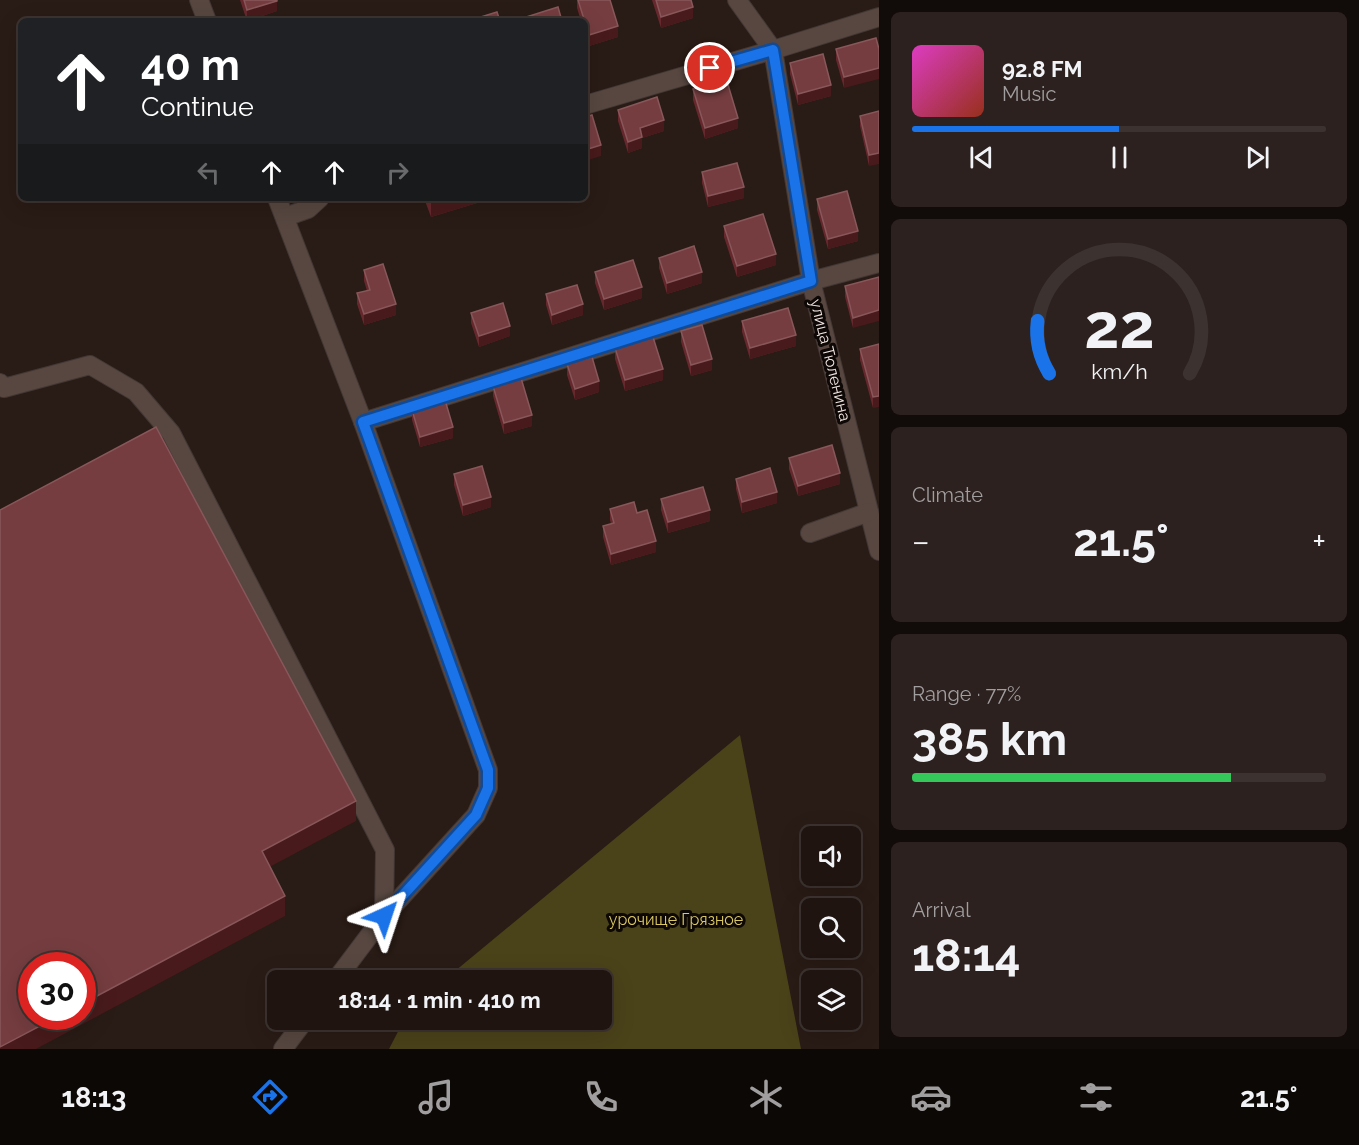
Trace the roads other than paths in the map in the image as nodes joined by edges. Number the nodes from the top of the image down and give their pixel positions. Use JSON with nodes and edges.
{"nodes":[{"id":1,"x":199,"y":0,"type":"edge"},
{"id":2,"x":737,"y":0,"type":"edge"},
{"id":3,"x":879,"y":17,"type":"edge"},
{"id":4,"x":206,"y":18,"type":"edge"},
{"id":5,"x":773,"y":50,"type":"junction"},
{"id":6,"x":588,"y":104,"type":"edge"},
{"id":7,"x":278,"y":201,"type":"edge"},
{"id":8,"x":317,"y":201,"type":"edge"},
{"id":9,"x":285,"y":217,"type":"junction"},
{"id":10,"x":879,"y":263,"type":"edge"},
{"id":11,"x":811,"y":281,"type":"junction"},
{"id":12,"x":1,"y":387,"type":"edge"},
{"id":13,"x":363,"y":422,"type":"junction"},
{"id":14,"x":871,"y":502,"type":"edge"},
{"id":15,"x":810,"y":533,"type":"dead end"},
{"id":16,"x":879,"y":551,"type":"edge"},
{"id":17,"x":384,"y":916,"type":"junction"},
{"id":18,"x":343,"y":970,"type":"edge"},
{"id":19,"x":297,"y":1030,"type":"edge"},
{"id":20,"x":282,"y":1049,"type":"edge"}],
"edges":[{"from":1,"to":4,"type":"street"},
{"from":2,"to":5,"type":"street","name":"улица Тюленина"},
{"from":3,"to":5,"type":"street"},
{"from":5,"to":6,"type":"street"},
{"from":5,"to":11,"type":"street","name":"улица Тюленина"},
{"from":7,"to":9,"type":"street"},
{"from":8,"to":9,"type":"street"},
{"from":9,"to":13,"type":"street"},
{"from":10,"to":11,"type":"street"},
{"from":11,"to":13,"type":"street"},
{"from":11,"to":14,"type":"street","name":"улица Тюленина"},
{"from":12,"to":17,"type":"street"},
{"from":13,"to":17,"type":"street"},
{"from":14,"to":15,"type":"street"},
{"from":14,"to":16,"type":"street","name":"улица Тюленина"},
{"from":17,"to":18,"type":"street"},
{"from":19,"to":20,"type":"street"}]}
